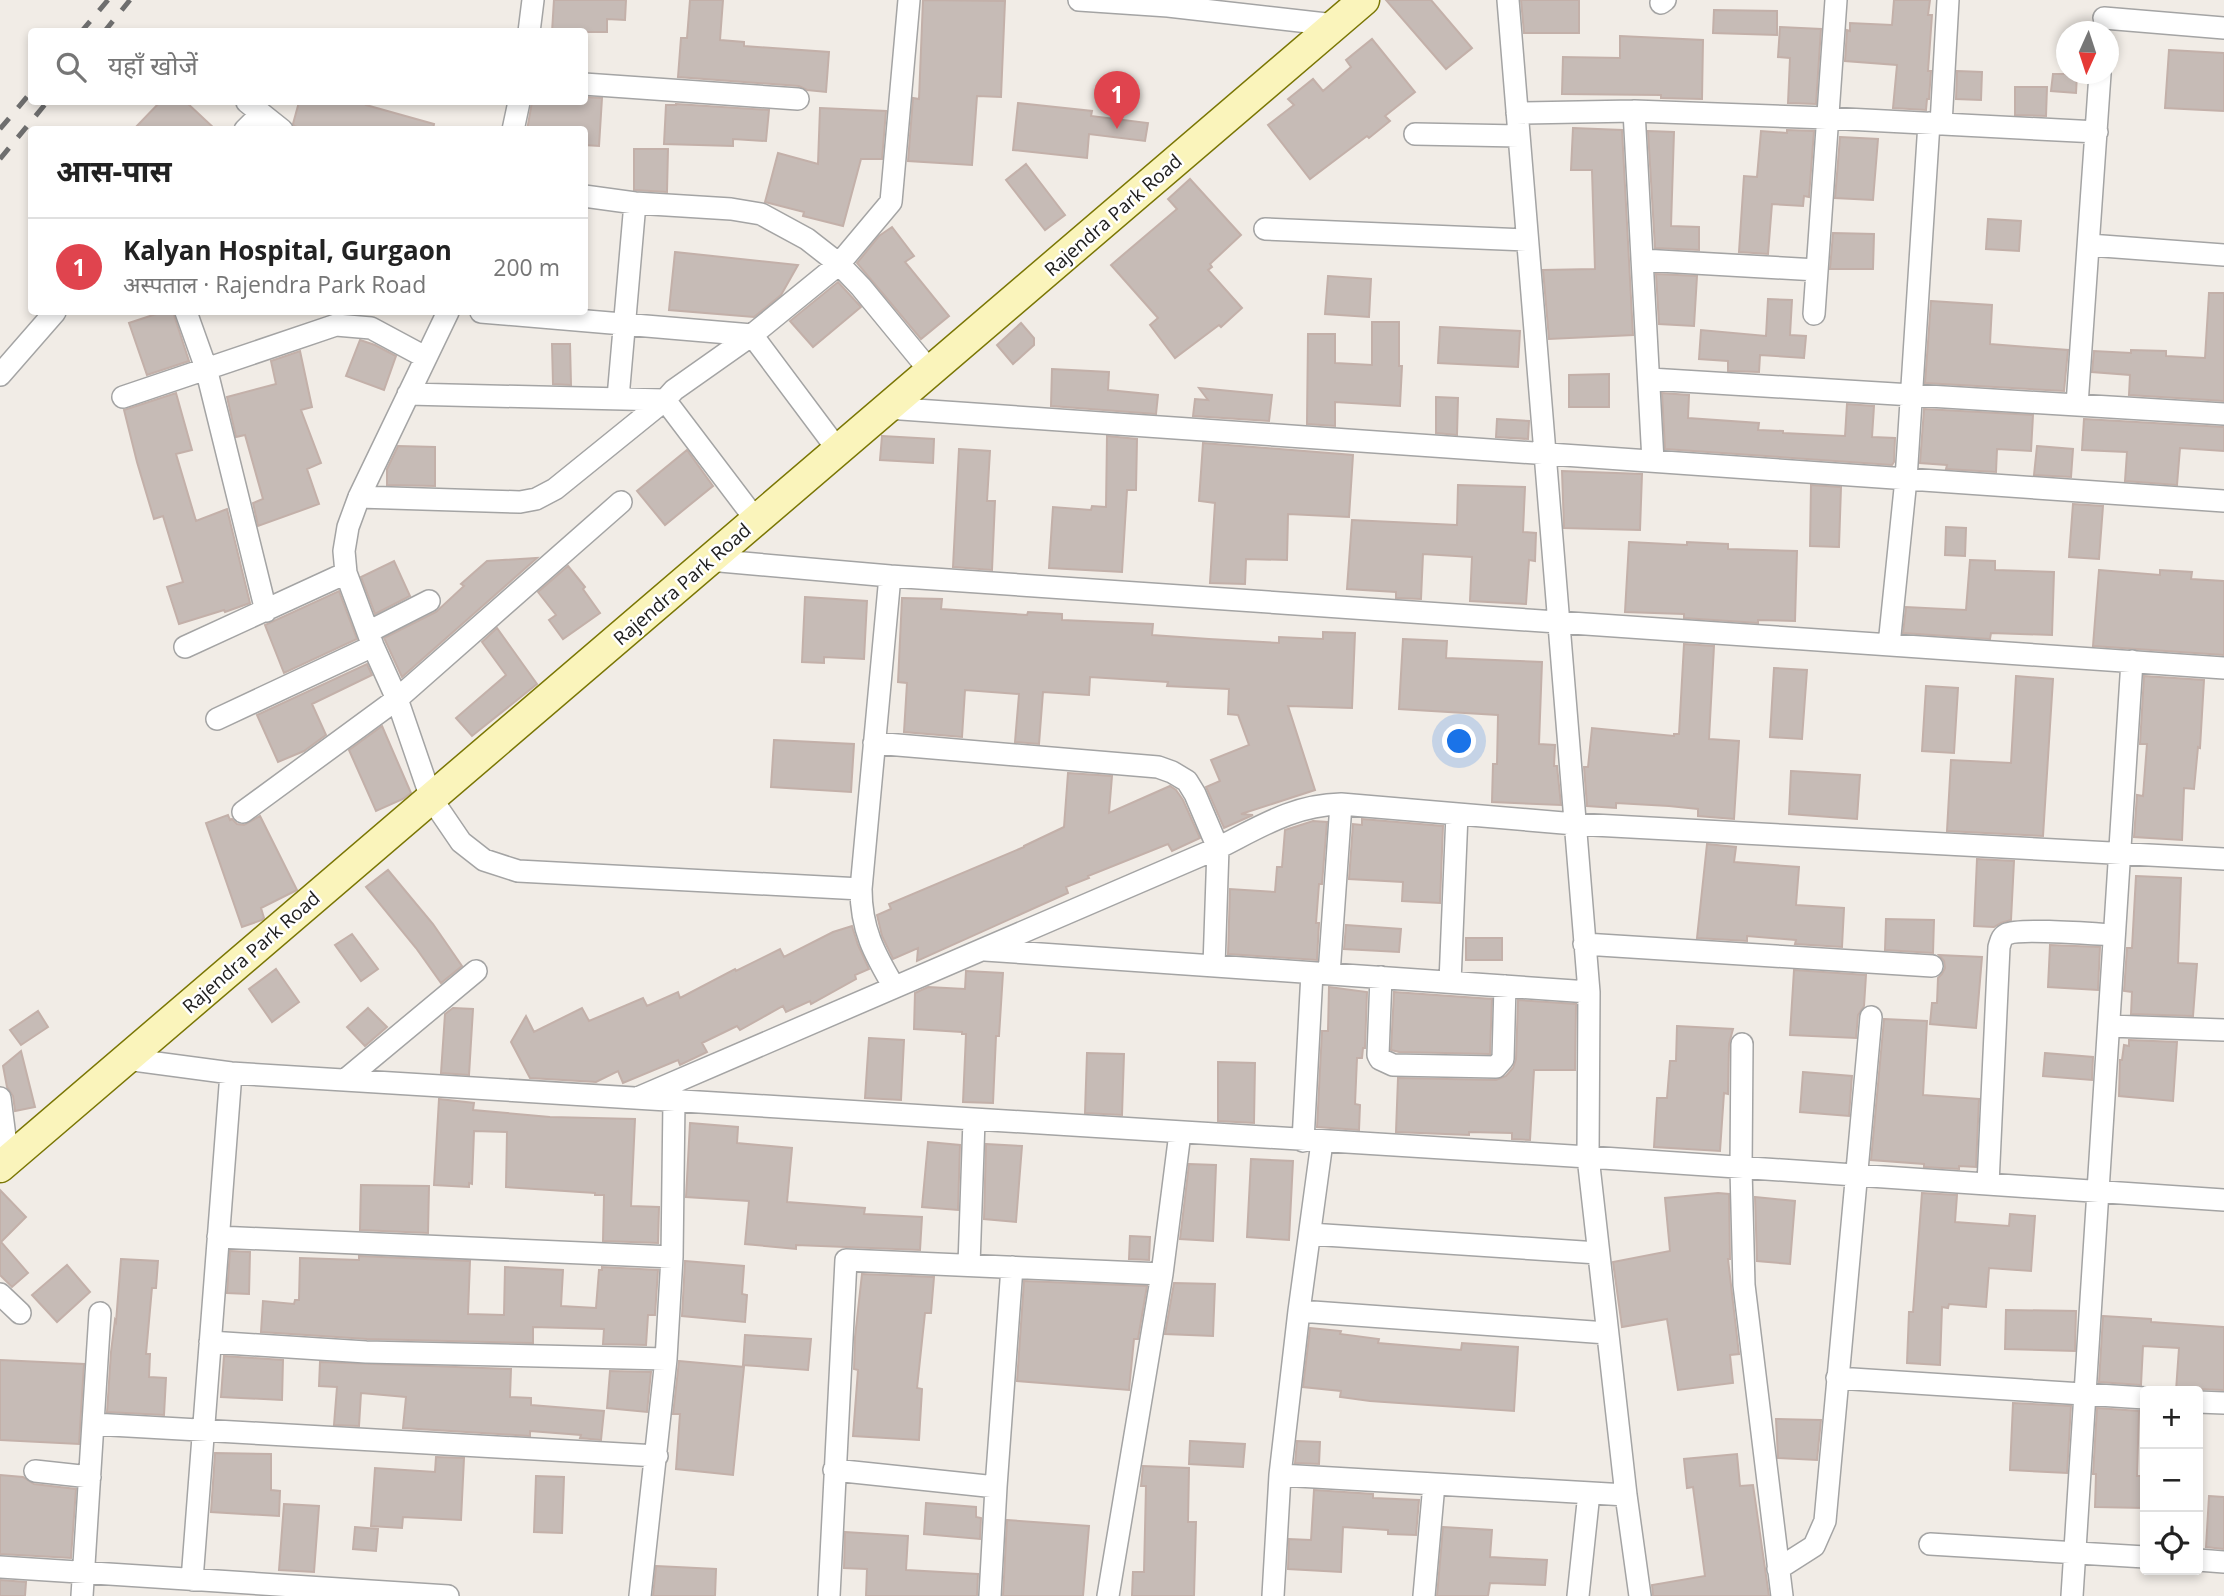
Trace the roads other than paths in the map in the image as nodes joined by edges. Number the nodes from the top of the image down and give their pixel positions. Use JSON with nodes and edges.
{"nodes":[{"id":1,"x":533,"y":0,"type":"edge"},
{"id":2,"x":909,"y":0,"type":"edge"},
{"id":3,"x":1079,"y":0,"type":"edge"},
{"id":4,"x":1364,"y":0,"type":"edge"},
{"id":5,"x":1508,"y":0,"type":"edge"},
{"id":6,"x":1836,"y":0,"type":"edge"},
{"id":7,"x":1948,"y":0,"type":"edge"},
{"id":8,"x":1169,"y":3,"type":"edge"},
{"id":9,"x":2104,"y":16,"type":"edge"},
{"id":10,"x":1335,"y":25,"type":"junction"},
{"id":11,"x":530,"y":28,"type":"edge"},
{"id":12,"x":2224,"y":28,"type":"edge"},
{"id":13,"x":588,"y":84,"type":"edge"},
{"id":14,"x":2100,"y":84,"type":"edge"},
{"id":15,"x":798,"y":100,"type":"dead end"},
{"id":16,"x":518,"y":105,"type":"edge"},
{"id":17,"x":254,"y":108,"type":"edge"},
{"id":18,"x":1634,"y":111,"type":"junction"},
{"id":19,"x":1517,"y":113,"type":"junction"},
{"id":20,"x":1827,"y":118,"type":"junction"},
{"id":21,"x":1935,"y":124,"type":"junction"},
{"id":22,"x":247,"y":126,"type":"edge"},
{"id":23,"x":277,"y":126,"type":"edge"},
{"id":24,"x":514,"y":126,"type":"edge"},
{"id":25,"x":2096,"y":132,"type":"junction"},
{"id":26,"x":1415,"y":134,"type":"dead end"},
{"id":27,"x":1519,"y":136,"type":"junction"},
{"id":28,"x":588,"y":197,"type":"edge"},
{"id":29,"x":635,"y":203,"type":"junction"},
{"id":30,"x":1265,"y":229,"type":"dead end"},
{"id":31,"x":1527,"y":240,"type":"junction"},
{"id":32,"x":2089,"y":245,"type":"junction"},
{"id":33,"x":2224,"y":255,"type":"edge"},
{"id":34,"x":1643,"y":260,"type":"junction"},
{"id":35,"x":839,"y":264,"type":"junction"},
{"id":36,"x":1817,"y":270,"type":"junction"},
{"id":37,"x":1814,"y":314,"type":"dead end"},
{"id":38,"x":52,"y":315,"type":"edge"},
{"id":39,"x":187,"y":315,"type":"edge"},
{"id":40,"x":446,"y":315,"type":"edge"},
{"id":41,"x":517,"y":315,"type":"edge"},
{"id":42,"x":625,"y":324,"type":"junction"},
{"id":43,"x":752,"y":335,"type":"junction"},
{"id":44,"x":425,"y":357,"type":"junction"},
{"id":45,"x":206,"y":368,"type":"junction"},
{"id":46,"x":930,"y":371,"type":"junction"},
{"id":47,"x":0,"y":375,"type":"edge"},
{"id":48,"x":1650,"y":379,"type":"junction"},
{"id":49,"x":408,"y":394,"type":"junction"},
{"id":50,"x":1912,"y":395,"type":"junction"},
{"id":51,"x":123,"y":397,"type":"dead end"},
{"id":52,"x":618,"y":398,"type":"junction"},
{"id":53,"x":665,"y":400,"type":"junction"},
{"id":54,"x":2077,"y":405,"type":"junction"},
{"id":55,"x":887,"y":408,"type":"junction"},
{"id":56,"x":2224,"y":414,"type":"edge"},
{"id":57,"x":838,"y":450,"type":"junction"},
{"id":58,"x":1545,"y":454,"type":"junction"},
{"id":59,"x":1653,"y":461,"type":"junction"},
{"id":60,"x":1906,"y":479,"type":"junction"},
{"id":61,"x":359,"y":497,"type":"junction"},
{"id":62,"x":2224,"y":501,"type":"edge"},
{"id":63,"x":621,"y":502,"type":"dead end"},
{"id":64,"x":756,"y":520,"type":"junction"},
{"id":65,"x":709,"y":560,"type":"junction"},
{"id":66,"x":346,"y":573,"type":"junction"},
{"id":67,"x":890,"y":576,"type":"junction"},
{"id":68,"x":429,"y":601,"type":"dead end"},
{"id":69,"x":266,"y":611,"type":"junction"},
{"id":70,"x":1558,"y":624,"type":"junction"},
{"id":71,"x":371,"y":639,"type":"junction"},
{"id":72,"x":1889,"y":645,"type":"junction"},
{"id":73,"x":186,"y":647,"type":"dead end"},
{"id":74,"x":2132,"y":662,"type":"junction"},
{"id":75,"x":2224,"y":668,"type":"edge"},
{"id":76,"x":397,"y":699,"type":"junction"},
{"id":77,"x":217,"y":719,"type":"dead end"},
{"id":78,"x":874,"y":743,"type":"junction"},
{"id":79,"x":431,"y":798,"type":"junction"},
{"id":80,"x":1341,"y":804,"type":"junction"},
{"id":81,"x":243,"y":812,"type":"dead end"},
{"id":82,"x":1457,"y":814,"type":"junction"},
{"id":83,"x":1575,"y":824,"type":"junction"},
{"id":84,"x":1218,"y":848,"type":"junction"},
{"id":85,"x":2120,"y":853,"type":"junction"},
{"id":86,"x":2224,"y":859,"type":"edge"},
{"id":87,"x":861,"y":888,"type":"junction"},
{"id":88,"x":2114,"y":935,"type":"junction"},
{"id":89,"x":1584,"y":944,"type":"junction"},
{"id":90,"x":979,"y":950,"type":"junction"},
{"id":91,"x":1214,"y":966,"type":"junction"},
{"id":92,"x":1932,"y":966,"type":"dead end"},
{"id":93,"x":476,"y":971,"type":"dead end"},
{"id":94,"x":1320,"y":973,"type":"junction"},
{"id":95,"x":1381,"y":977,"type":"junction"},
{"id":96,"x":1450,"y":982,"type":"junction"},
{"id":97,"x":1505,"y":986,"type":"junction"},
{"id":98,"x":894,"y":987,"type":"junction"},
{"id":99,"x":1589,"y":992,"type":"junction"},
{"id":100,"x":1871,"y":1017,"type":"dead end"},
{"id":101,"x":2109,"y":1026,"type":"junction"},
{"id":102,"x":2224,"y":1030,"type":"edge"},
{"id":103,"x":1742,"y":1044,"type":"dead end"},
{"id":104,"x":126,"y":1059,"type":"junction"},
{"id":105,"x":230,"y":1073,"type":"junction"},
{"id":106,"x":345,"y":1080,"type":"junction"},
{"id":107,"x":0,"y":1098,"type":"edge"},
{"id":108,"x":635,"y":1099,"type":"junction"},
{"id":109,"x":674,"y":1100,"type":"junction"},
{"id":110,"x":974,"y":1120,"type":"junction"},
{"id":111,"x":1180,"y":1133,"type":"junction"},
{"id":112,"x":1313,"y":1141,"type":"junction"},
{"id":113,"x":1588,"y":1157,"type":"junction"},
{"id":114,"x":4,"y":1164,"type":"edge"},
{"id":115,"x":1741,"y":1169,"type":"junction"},
{"id":116,"x":1858,"y":1176,"type":"junction"},
{"id":117,"x":1988,"y":1184,"type":"junction"},
{"id":118,"x":2098,"y":1192,"type":"junction"},
{"id":119,"x":2224,"y":1200,"type":"edge"},
{"id":120,"x":1310,"y":1234,"type":"junction"},
{"id":121,"x":218,"y":1237,"type":"junction"},
{"id":122,"x":1598,"y":1254,"type":"junction"},
{"id":123,"x":672,"y":1257,"type":"junction"},
{"id":124,"x":969,"y":1265,"type":"junction"},
{"id":125,"x":1012,"y":1267,"type":"junction"},
{"id":126,"x":1162,"y":1274,"type":"junction"},
{"id":127,"x":0,"y":1294,"type":"edge"},
{"id":128,"x":1299,"y":1311,"type":"junction"},
{"id":129,"x":20,"y":1313,"type":"dead end"},
{"id":130,"x":100,"y":1313,"type":"dead end"},
{"id":131,"x":1608,"y":1333,"type":"junction"},
{"id":132,"x":210,"y":1342,"type":"junction"},
{"id":133,"x":666,"y":1359,"type":"junction"},
{"id":134,"x":1837,"y":1378,"type":"junction"},
{"id":135,"x":2085,"y":1394,"type":"junction"},
{"id":136,"x":2140,"y":1398,"type":"edge"},
{"id":137,"x":2203,"y":1402,"type":"edge"},
{"id":138,"x":2224,"y":1403,"type":"edge"},
{"id":139,"x":93,"y":1424,"type":"junction"},
{"id":140,"x":204,"y":1430,"type":"junction"},
{"id":141,"x":657,"y":1456,"type":"junction"},
{"id":142,"x":834,"y":1469,"type":"junction"},
{"id":143,"x":36,"y":1471,"type":"dead end"},
{"id":144,"x":1280,"y":1475,"type":"junction"},
{"id":145,"x":90,"y":1477,"type":"junction"},
{"id":146,"x":1434,"y":1484,"type":"junction"},
{"id":147,"x":996,"y":1486,"type":"junction"},
{"id":148,"x":1589,"y":1493,"type":"junction"},
{"id":149,"x":1626,"y":1495,"type":"junction"},
{"id":150,"x":1930,"y":1544,"type":"dead end"},
{"id":151,"x":2074,"y":1553,"type":"junction"},
{"id":152,"x":2140,"y":1557,"type":"edge"},
{"id":153,"x":2203,"y":1560,"type":"edge"},
{"id":154,"x":2224,"y":1562,"type":"edge"},
{"id":155,"x":0,"y":1567,"type":"edge"},
{"id":156,"x":1778,"y":1569,"type":"junction"},
{"id":157,"x":84,"y":1573,"type":"junction"},
{"id":158,"x":192,"y":1580,"type":"junction"},
{"id":159,"x":228,"y":1589,"type":"edge"},
{"id":160,"x":340,"y":1592,"type":"edge"},
{"id":161,"x":82,"y":1596,"type":"edge"},
{"id":162,"x":448,"y":1596,"type":"edge"},
{"id":163,"x":640,"y":1596,"type":"edge"},
{"id":164,"x":828,"y":1596,"type":"edge"},
{"id":165,"x":990,"y":1596,"type":"edge"},
{"id":166,"x":1108,"y":1596,"type":"edge"},
{"id":167,"x":1273,"y":1596,"type":"edge"},
{"id":168,"x":1424,"y":1596,"type":"edge"},
{"id":169,"x":1578,"y":1596,"type":"edge"},
{"id":170,"x":1640,"y":1596,"type":"edge"},
{"id":171,"x":1782,"y":1596,"type":"edge"},
{"id":172,"x":2072,"y":1596,"type":"edge"}],
"edges":[{"from":1,"to":11,"type":"street"},
{"from":2,"to":35,"type":"street"},
{"from":3,"to":8,"type":"street"},
{"from":4,"to":10,"type":"street","name":"Rajendra Park Road"},
{"from":5,"to":19,"type":"street"},
{"from":6,"to":20,"type":"street"},
{"from":7,"to":21,"type":"street"},
{"from":8,"to":10,"type":"street"},
{"from":9,"to":12,"type":"street"},
{"from":10,"to":46,"type":"street","name":"Rajendra Park Road"},
{"from":13,"to":15,"type":"street"},
{"from":14,"to":25,"type":"street"},
{"from":16,"to":24,"type":"street"},
{"from":17,"to":22,"type":"street"},
{"from":17,"to":23,"type":"street"},
{"from":18,"to":19,"type":"street"},
{"from":18,"to":20,"type":"street"},
{"from":18,"to":34,"type":"street"},
{"from":19,"to":27,"type":"street"},
{"from":20,"to":21,"type":"street"},
{"from":20,"to":36,"type":"street"},
{"from":21,"to":25,"type":"street"},
{"from":21,"to":50,"type":"street"},
{"from":25,"to":32,"type":"street"},
{"from":26,"to":27,"type":"street"},
{"from":27,"to":31,"type":"street"},
{"from":28,"to":29,"type":"street"},
{"from":29,"to":35,"type":"street"},
{"from":29,"to":42,"type":"street"},
{"from":30,"to":31,"type":"street"},
{"from":31,"to":58,"type":"street"},
{"from":32,"to":33,"type":"street"},
{"from":32,"to":54,"type":"street"},
{"from":34,"to":36,"type":"street"},
{"from":34,"to":48,"type":"street"},
{"from":35,"to":43,"type":"street"},
{"from":35,"to":46,"type":"street"},
{"from":36,"to":37,"type":"street"},
{"from":38,"to":47,"type":"street"},
{"from":39,"to":45,"type":"street"},
{"from":40,"to":44,"type":"street"},
{"from":41,"to":42,"type":"street"},
{"from":42,"to":43,"type":"street"},
{"from":42,"to":52,"type":"street"},
{"from":43,"to":53,"type":"street"},
{"from":43,"to":57,"type":"street"},
{"from":44,"to":45,"type":"street"},
{"from":44,"to":49,"type":"street"},
{"from":45,"to":51,"type":"street"},
{"from":45,"to":69,"type":"street"},
{"from":46,"to":55,"type":"street","name":"Rajendra Park Road"},
{"from":48,"to":50,"type":"street"},
{"from":48,"to":59,"type":"street"},
{"from":49,"to":52,"type":"street"},
{"from":49,"to":61,"type":"street"},
{"from":50,"to":54,"type":"street"},
{"from":50,"to":60,"type":"street"},
{"from":52,"to":53,"type":"street"},
{"from":53,"to":61,"type":"street"},
{"from":53,"to":64,"type":"street"},
{"from":54,"to":56,"type":"street"},
{"from":55,"to":57,"type":"street","name":"Rajendra Park Road"},
{"from":55,"to":58,"type":"street"},
{"from":57,"to":64,"type":"street","name":"Rajendra Park Road"},
{"from":58,"to":59,"type":"street"},
{"from":58,"to":70,"type":"street"},
{"from":59,"to":60,"type":"street"},
{"from":60,"to":62,"type":"street"},
{"from":60,"to":72,"type":"street"},
{"from":61,"to":66,"type":"street"},
{"from":63,"to":76,"type":"street"},
{"from":64,"to":65,"type":"street","name":"Rajendra Park Road"},
{"from":65,"to":67,"type":"street"},
{"from":65,"to":79,"type":"street","name":"Rajendra Park Road"},
{"from":66,"to":69,"type":"street"},
{"from":66,"to":71,"type":"street"},
{"from":67,"to":70,"type":"street"},
{"from":67,"to":78,"type":"street"},
{"from":68,"to":71,"type":"street"},
{"from":69,"to":73,"type":"street"},
{"from":70,"to":72,"type":"street"},
{"from":70,"to":83,"type":"street"},
{"from":71,"to":76,"type":"street"},
{"from":71,"to":77,"type":"street"},
{"from":72,"to":74,"type":"street"},
{"from":74,"to":75,"type":"street"},
{"from":74,"to":85,"type":"street"},
{"from":76,"to":79,"type":"street"},
{"from":76,"to":81,"type":"street"},
{"from":78,"to":84,"type":"street"},
{"from":78,"to":87,"type":"street"},
{"from":79,"to":87,"type":"street"},
{"from":79,"to":104,"type":"street","name":"Rajendra Park Road"},
{"from":80,"to":82,"type":"street"},
{"from":80,"to":84,"type":"street"},
{"from":80,"to":94,"type":"street"},
{"from":82,"to":83,"type":"street"},
{"from":82,"to":96,"type":"street"},
{"from":83,"to":85,"type":"street"},
{"from":83,"to":89,"type":"street"},
{"from":84,"to":90,"type":"street"},
{"from":84,"to":91,"type":"street"},
{"from":85,"to":86,"type":"street"},
{"from":85,"to":88,"type":"street"},
{"from":87,"to":98,"type":"street"},
{"from":88,"to":101,"type":"street"},
{"from":88,"to":117,"type":"street"},
{"from":89,"to":92,"type":"street"},
{"from":89,"to":99,"type":"street"},
{"from":90,"to":91,"type":"street"},
{"from":90,"to":98,"type":"street"},
{"from":91,"to":94,"type":"street"},
{"from":93,"to":106,"type":"street"},
{"from":94,"to":95,"type":"street"},
{"from":94,"to":112,"type":"street"},
{"from":95,"to":96,"type":"street"},
{"from":95,"to":97,"type":"street"},
{"from":96,"to":97,"type":"street"},
{"from":97,"to":99,"type":"street"},
{"from":98,"to":108,"type":"street"},
{"from":99,"to":113,"type":"street"},
{"from":100,"to":116,"type":"street"},
{"from":101,"to":102,"type":"street"},
{"from":101,"to":118,"type":"street"},
{"from":103,"to":115,"type":"street"},
{"from":104,"to":105,"type":"street"},
{"from":104,"to":114,"type":"street","name":"Rajendra Park Road"},
{"from":105,"to":106,"type":"street"},
{"from":105,"to":121,"type":"street"},
{"from":106,"to":108,"type":"street"},
{"from":107,"to":114,"type":"street"},
{"from":108,"to":109,"type":"street"},
{"from":109,"to":110,"type":"street"},
{"from":109,"to":123,"type":"street"},
{"from":110,"to":111,"type":"street"},
{"from":110,"to":124,"type":"street"},
{"from":111,"to":112,"type":"street"},
{"from":111,"to":126,"type":"street"},
{"from":112,"to":113,"type":"street"},
{"from":112,"to":120,"type":"street"},
{"from":113,"to":115,"type":"street"},
{"from":113,"to":122,"type":"street"},
{"from":115,"to":116,"type":"street"},
{"from":115,"to":156,"type":"street"},
{"from":116,"to":117,"type":"street"},
{"from":116,"to":134,"type":"street"},
{"from":117,"to":118,"type":"street"},
{"from":118,"to":119,"type":"street"},
{"from":118,"to":135,"type":"street"},
{"from":120,"to":122,"type":"street"},
{"from":120,"to":128,"type":"street"},
{"from":121,"to":123,"type":"street"},
{"from":121,"to":132,"type":"street"},
{"from":122,"to":131,"type":"street"},
{"from":123,"to":133,"type":"street"},
{"from":124,"to":125,"type":"street"},
{"from":124,"to":142,"type":"street"},
{"from":125,"to":126,"type":"street"},
{"from":125,"to":147,"type":"street"},
{"from":126,"to":166,"type":"street"},
{"from":127,"to":129,"type":"street"},
{"from":128,"to":131,"type":"street"},
{"from":128,"to":144,"type":"street"},
{"from":130,"to":139,"type":"street"},
{"from":131,"to":149,"type":"street"},
{"from":132,"to":133,"type":"street"},
{"from":132,"to":140,"type":"street"},
{"from":133,"to":141,"type":"street"},
{"from":134,"to":135,"type":"street"},
{"from":134,"to":156,"type":"street"},
{"from":135,"to":136,"type":"street"},
{"from":135,"to":151,"type":"street"},
{"from":137,"to":138,"type":"street"},
{"from":139,"to":140,"type":"street"},
{"from":139,"to":145,"type":"street"},
{"from":140,"to":141,"type":"street"},
{"from":140,"to":158,"type":"street"},
{"from":141,"to":163,"type":"street"},
{"from":142,"to":147,"type":"street"},
{"from":142,"to":164,"type":"street"},
{"from":143,"to":145,"type":"street"},
{"from":144,"to":146,"type":"street"},
{"from":144,"to":167,"type":"street"},
{"from":145,"to":157,"type":"street"},
{"from":146,"to":148,"type":"street"},
{"from":146,"to":168,"type":"street"},
{"from":147,"to":165,"type":"street"},
{"from":148,"to":149,"type":"street"},
{"from":148,"to":169,"type":"street"},
{"from":149,"to":170,"type":"street"},
{"from":150,"to":151,"type":"street"},
{"from":151,"to":152,"type":"street"},
{"from":151,"to":172,"type":"street"},
{"from":153,"to":154,"type":"street"},
{"from":155,"to":157,"type":"street"},
{"from":156,"to":171,"type":"street"},
{"from":157,"to":158,"type":"street"},
{"from":157,"to":161,"type":"street"},
{"from":158,"to":159,"type":"street"},
{"from":159,"to":160,"type":"street"},
{"from":160,"to":162,"type":"street"}]}
